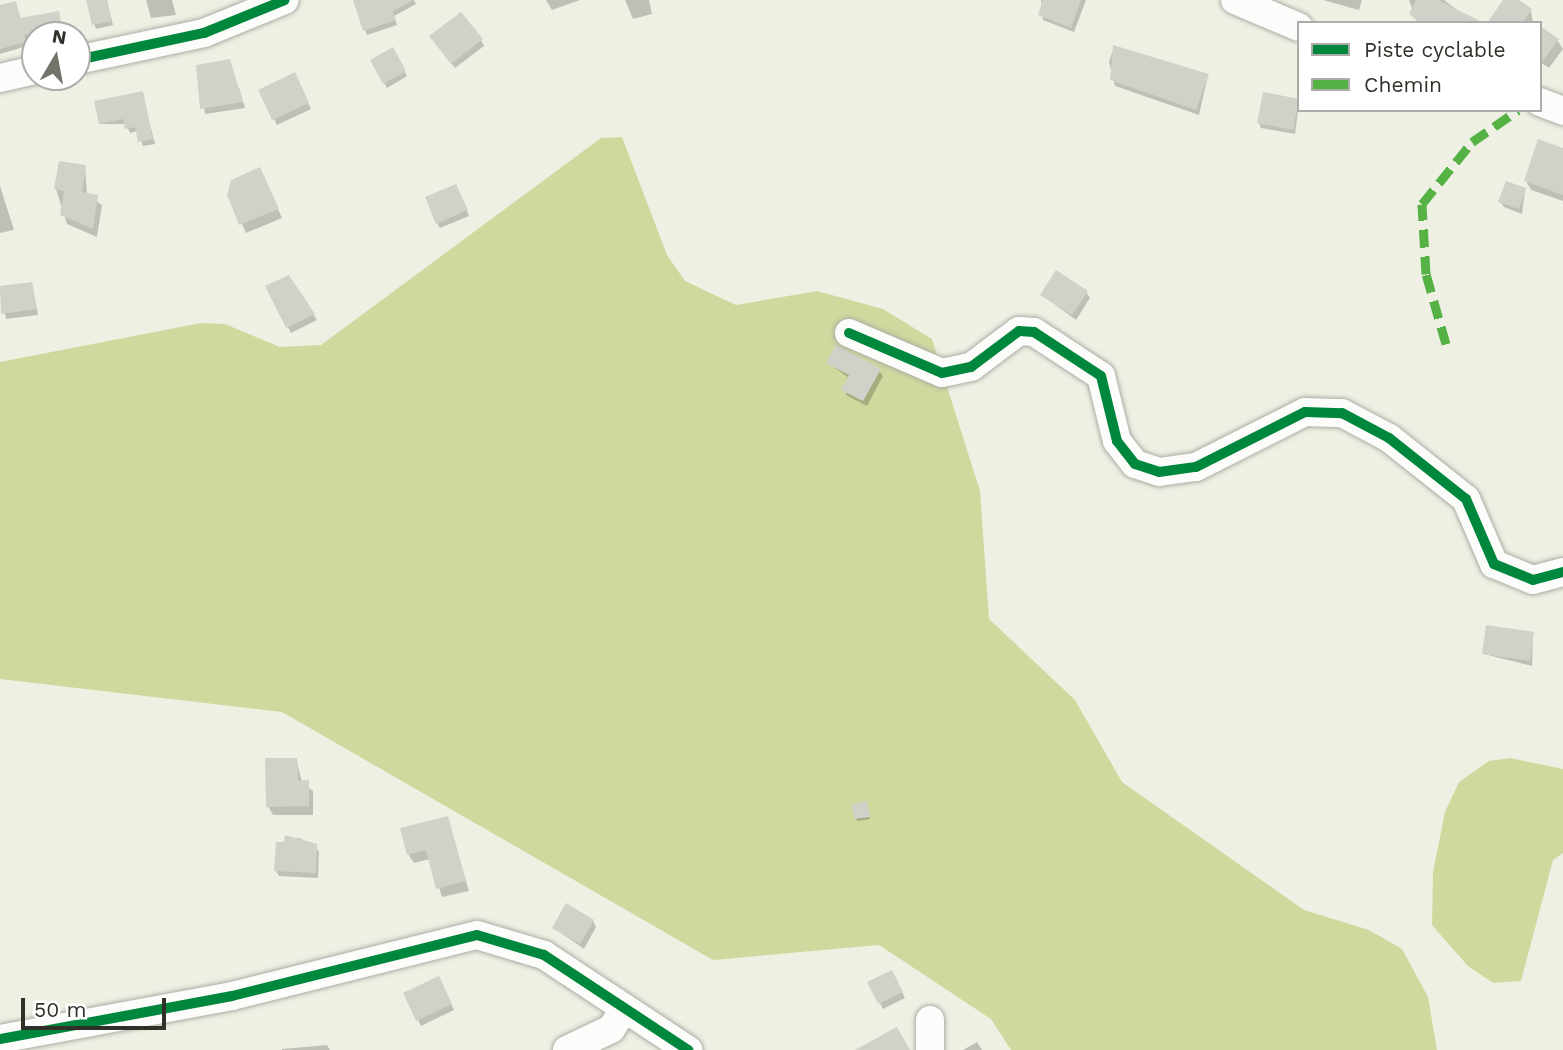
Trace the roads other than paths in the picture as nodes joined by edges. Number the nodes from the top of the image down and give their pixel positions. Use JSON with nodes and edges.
{"nodes":[{"id":1,"x":285,"y":0,"type":"edge"},
{"id":2,"x":1235,"y":0,"type":"edge"},
{"id":3,"x":234,"y":11,"type":"edge"},
{"id":4,"x":1297,"y":26,"type":"edge"},
{"id":5,"x":91,"y":56,"type":"edge"},
{"id":6,"x":21,"y":73,"type":"edge"},
{"id":7,"x":0,"y":78,"type":"edge"},
{"id":8,"x":1542,"y":103,"type":"edge"},
{"id":9,"x":1563,"y":111,"type":"edge"},
{"id":10,"x":849,"y":333,"type":"dead end"},
{"id":11,"x":1563,"y":572,"type":"edge"},
{"id":12,"x":625,"y":1008,"type":"junction"},
{"id":13,"x":930,"y":1020,"type":"dead end"},
{"id":14,"x":0,"y":1039,"type":"edge"},
{"id":15,"x":567,"y":1050,"type":"edge"},
{"id":16,"x":688,"y":1050,"type":"edge"},
{"id":17,"x":930,"y":1050,"type":"edge"}],
"edges":[{"from":1,"to":3,"type":"street"},
{"from":2,"to":4,"type":"street"},
{"from":3,"to":5,"type":"street"},
{"from":6,"to":7,"type":"street"},
{"from":8,"to":9,"type":"street"},
{"from":10,"to":11,"type":"street"},
{"from":12,"to":14,"type":"street"},
{"from":12,"to":15,"type":"street"},
{"from":12,"to":16,"type":"street"},
{"from":13,"to":17,"type":"street"}]}
